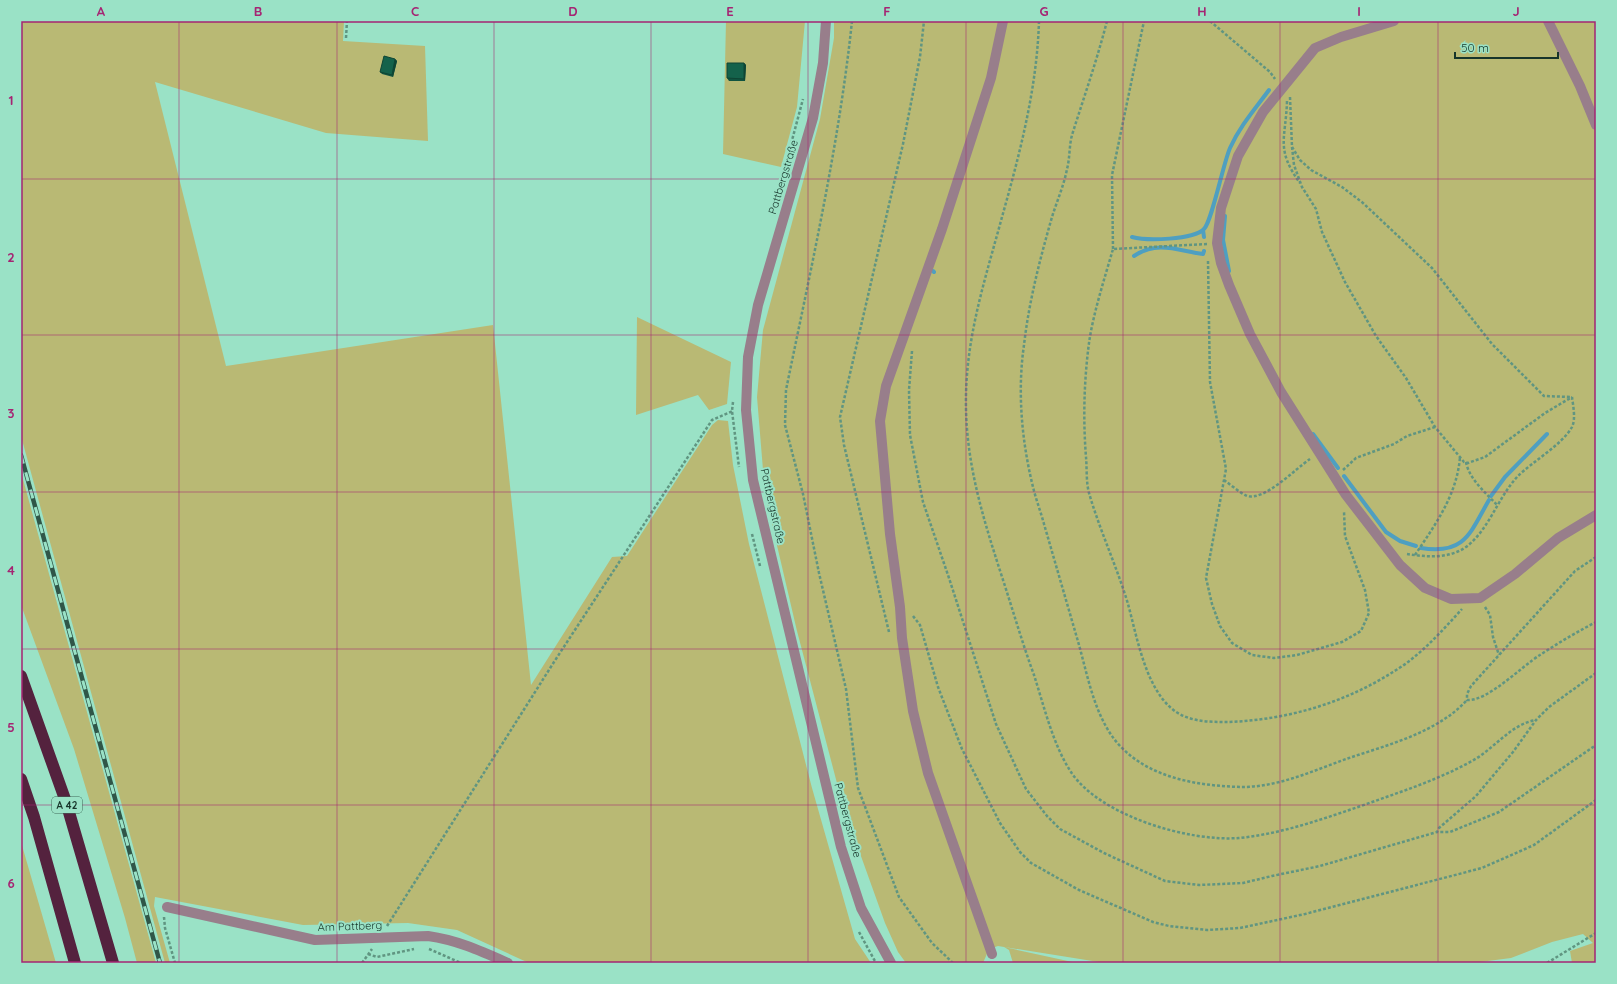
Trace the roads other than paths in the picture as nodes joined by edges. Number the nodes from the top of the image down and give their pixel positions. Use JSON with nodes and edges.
{"nodes":[{"id":1,"x":826,"y":21,"type":"edge"},
{"id":2,"x":1003,"y":21,"type":"edge"},
{"id":3,"x":1394,"y":21,"type":"edge"},
{"id":4,"x":1548,"y":21,"type":"edge"},
{"id":5,"x":1596,"y":125,"type":"edge"},
{"id":6,"x":1596,"y":515,"type":"edge"},
{"id":7,"x":21,"y":676,"type":"edge"},
{"id":8,"x":21,"y":779,"type":"edge"},
{"id":9,"x":167,"y":907,"type":"road end"},
{"id":10,"x":992,"y":954,"type":"dead end"},
{"id":11,"x":75,"y":963,"type":"edge"},
{"id":12,"x":113,"y":963,"type":"edge"},
{"id":13,"x":508,"y":963,"type":"edge"},
{"id":14,"x":891,"y":963,"type":"edge"}],
"edges":[{"from":1,"to":14,"type":"street","name":"Pattbergstraße"},
{"from":2,"to":10,"type":"street"},
{"from":3,"to":6,"type":"street"},
{"from":4,"to":5,"type":"street"},
{"from":7,"to":12,"type":"highway","number":"A 42"},
{"from":8,"to":11,"type":"highway"},
{"from":9,"to":13,"type":"street","name":"Am Pattberg"}]}
